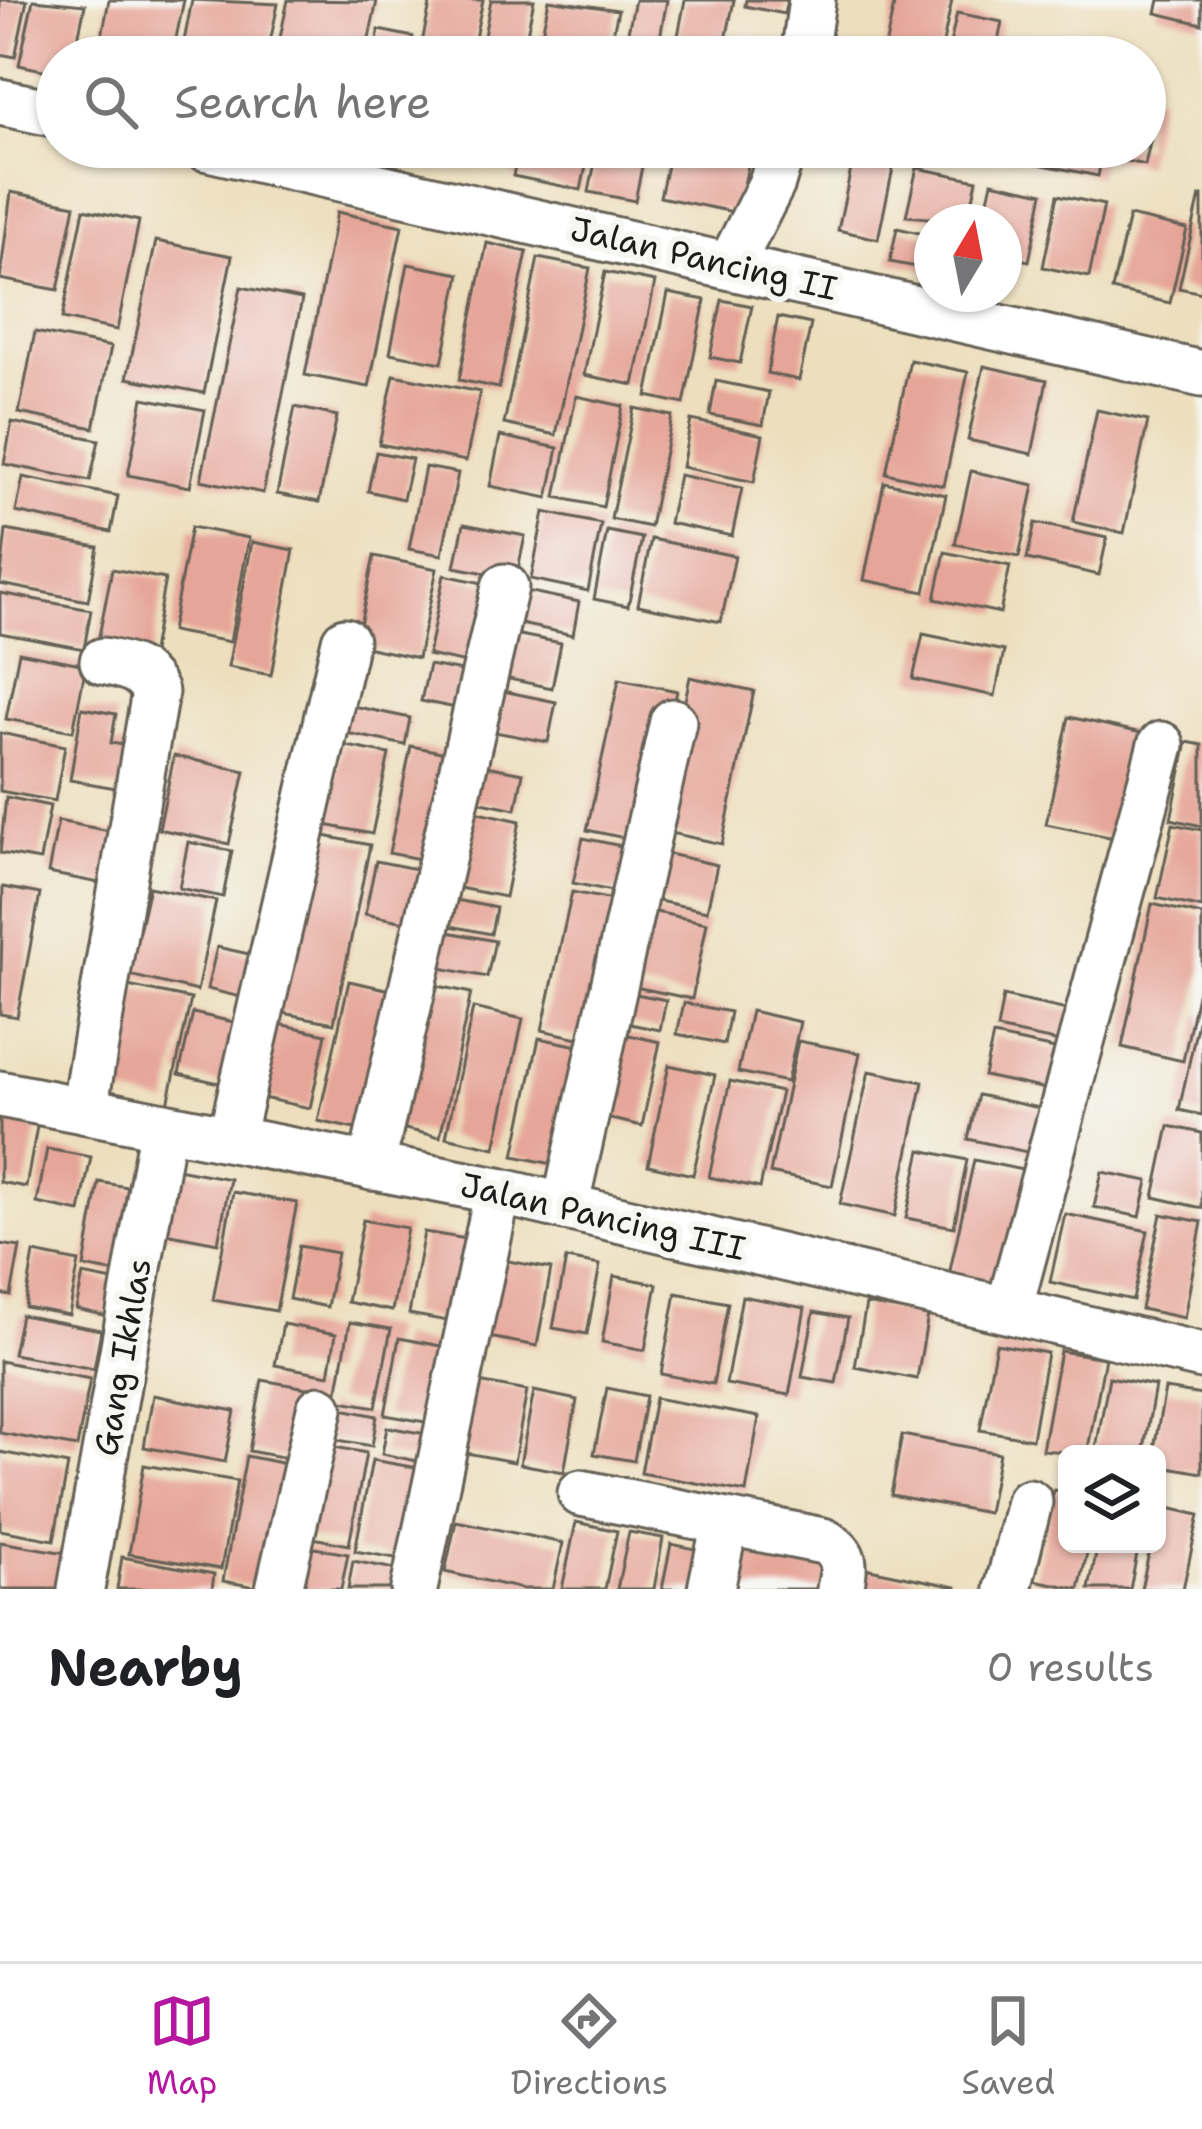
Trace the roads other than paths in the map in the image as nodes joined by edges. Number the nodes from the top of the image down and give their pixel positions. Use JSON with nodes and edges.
{"nodes":[{"id":1,"x":812,"y":0,"type":"edge"},
{"id":2,"x":807,"y":36,"type":"edge"},
{"id":3,"x":0,"y":102,"type":"edge"},
{"id":4,"x":36,"y":110,"type":"edge"},
{"id":5,"x":299,"y":168,"type":"edge"},
{"id":6,"x":777,"y":168,"type":"edge"},
{"id":7,"x":731,"y":264,"type":"junction"},
{"id":8,"x":1202,"y":374,"type":"edge"},
{"id":9,"x":505,"y":587,"type":"dead end"},
{"id":10,"x":345,"y":641,"type":"dead end"},
{"id":11,"x":103,"y":661,"type":"dead end"},
{"id":12,"x":674,"y":722,"type":"dead end"},
{"id":13,"x":1161,"y":745,"type":"dead end"},
{"id":14,"x":0,"y":1094,"type":"edge"},
{"id":15,"x":84,"y":1110,"type":"junction"},
{"id":16,"x":163,"y":1126,"type":"junction"},
{"id":17,"x":232,"y":1138,"type":"junction"},
{"id":18,"x":371,"y":1167,"type":"junction"},
{"id":19,"x":498,"y":1191,"type":"junction"},
{"id":20,"x":565,"y":1207,"type":"junction"},
{"id":21,"x":1010,"y":1309,"type":"junction"},
{"id":22,"x":1202,"y":1356,"type":"edge"},
{"id":23,"x":320,"y":1409,"type":"dead end"},
{"id":24,"x":581,"y":1493,"type":"dead end"},
{"id":25,"x":1029,"y":1502,"type":"dead end"},
{"id":26,"x":725,"y":1523,"type":"junction"},
{"id":27,"x":81,"y":1589,"type":"edge"},
{"id":28,"x":279,"y":1589,"type":"edge"},
{"id":29,"x":414,"y":1589,"type":"edge"},
{"id":30,"x":711,"y":1589,"type":"edge"},
{"id":31,"x":840,"y":1589,"type":"edge"},
{"id":32,"x":1008,"y":1589,"type":"edge"}],
"edges":[{"from":1,"to":2,"type":"street"},
{"from":3,"to":4,"type":"street"},
{"from":5,"to":7,"type":"street","name":"Jalan Pancing II"},
{"from":6,"to":7,"type":"street"},
{"from":7,"to":8,"type":"street","name":"Jalan Pancing II"},
{"from":9,"to":18,"type":"street"},
{"from":10,"to":17,"type":"street"},
{"from":11,"to":15,"type":"street"},
{"from":12,"to":20,"type":"street"},
{"from":13,"to":21,"type":"street"},
{"from":14,"to":15,"type":"street","name":"Jalan Pancing III"},
{"from":15,"to":16,"type":"street","name":"Jalan Pancing III"},
{"from":16,"to":17,"type":"street","name":"Jalan Pancing III"},
{"from":16,"to":27,"type":"street","name":"Gang Ikhlas"},
{"from":17,"to":18,"type":"street","name":"Jalan Pancing III"},
{"from":18,"to":19,"type":"street","name":"Jalan Pancing III"},
{"from":19,"to":20,"type":"street","name":"Jalan Pancing III"},
{"from":19,"to":29,"type":"street"},
{"from":20,"to":21,"type":"street","name":"Jalan Pancing III"},
{"from":21,"to":22,"type":"street","name":"Jalan Pancing III"},
{"from":23,"to":28,"type":"street"},
{"from":24,"to":26,"type":"street"},
{"from":25,"to":32,"type":"street"},
{"from":26,"to":30,"type":"street"},
{"from":26,"to":31,"type":"street"}]}
